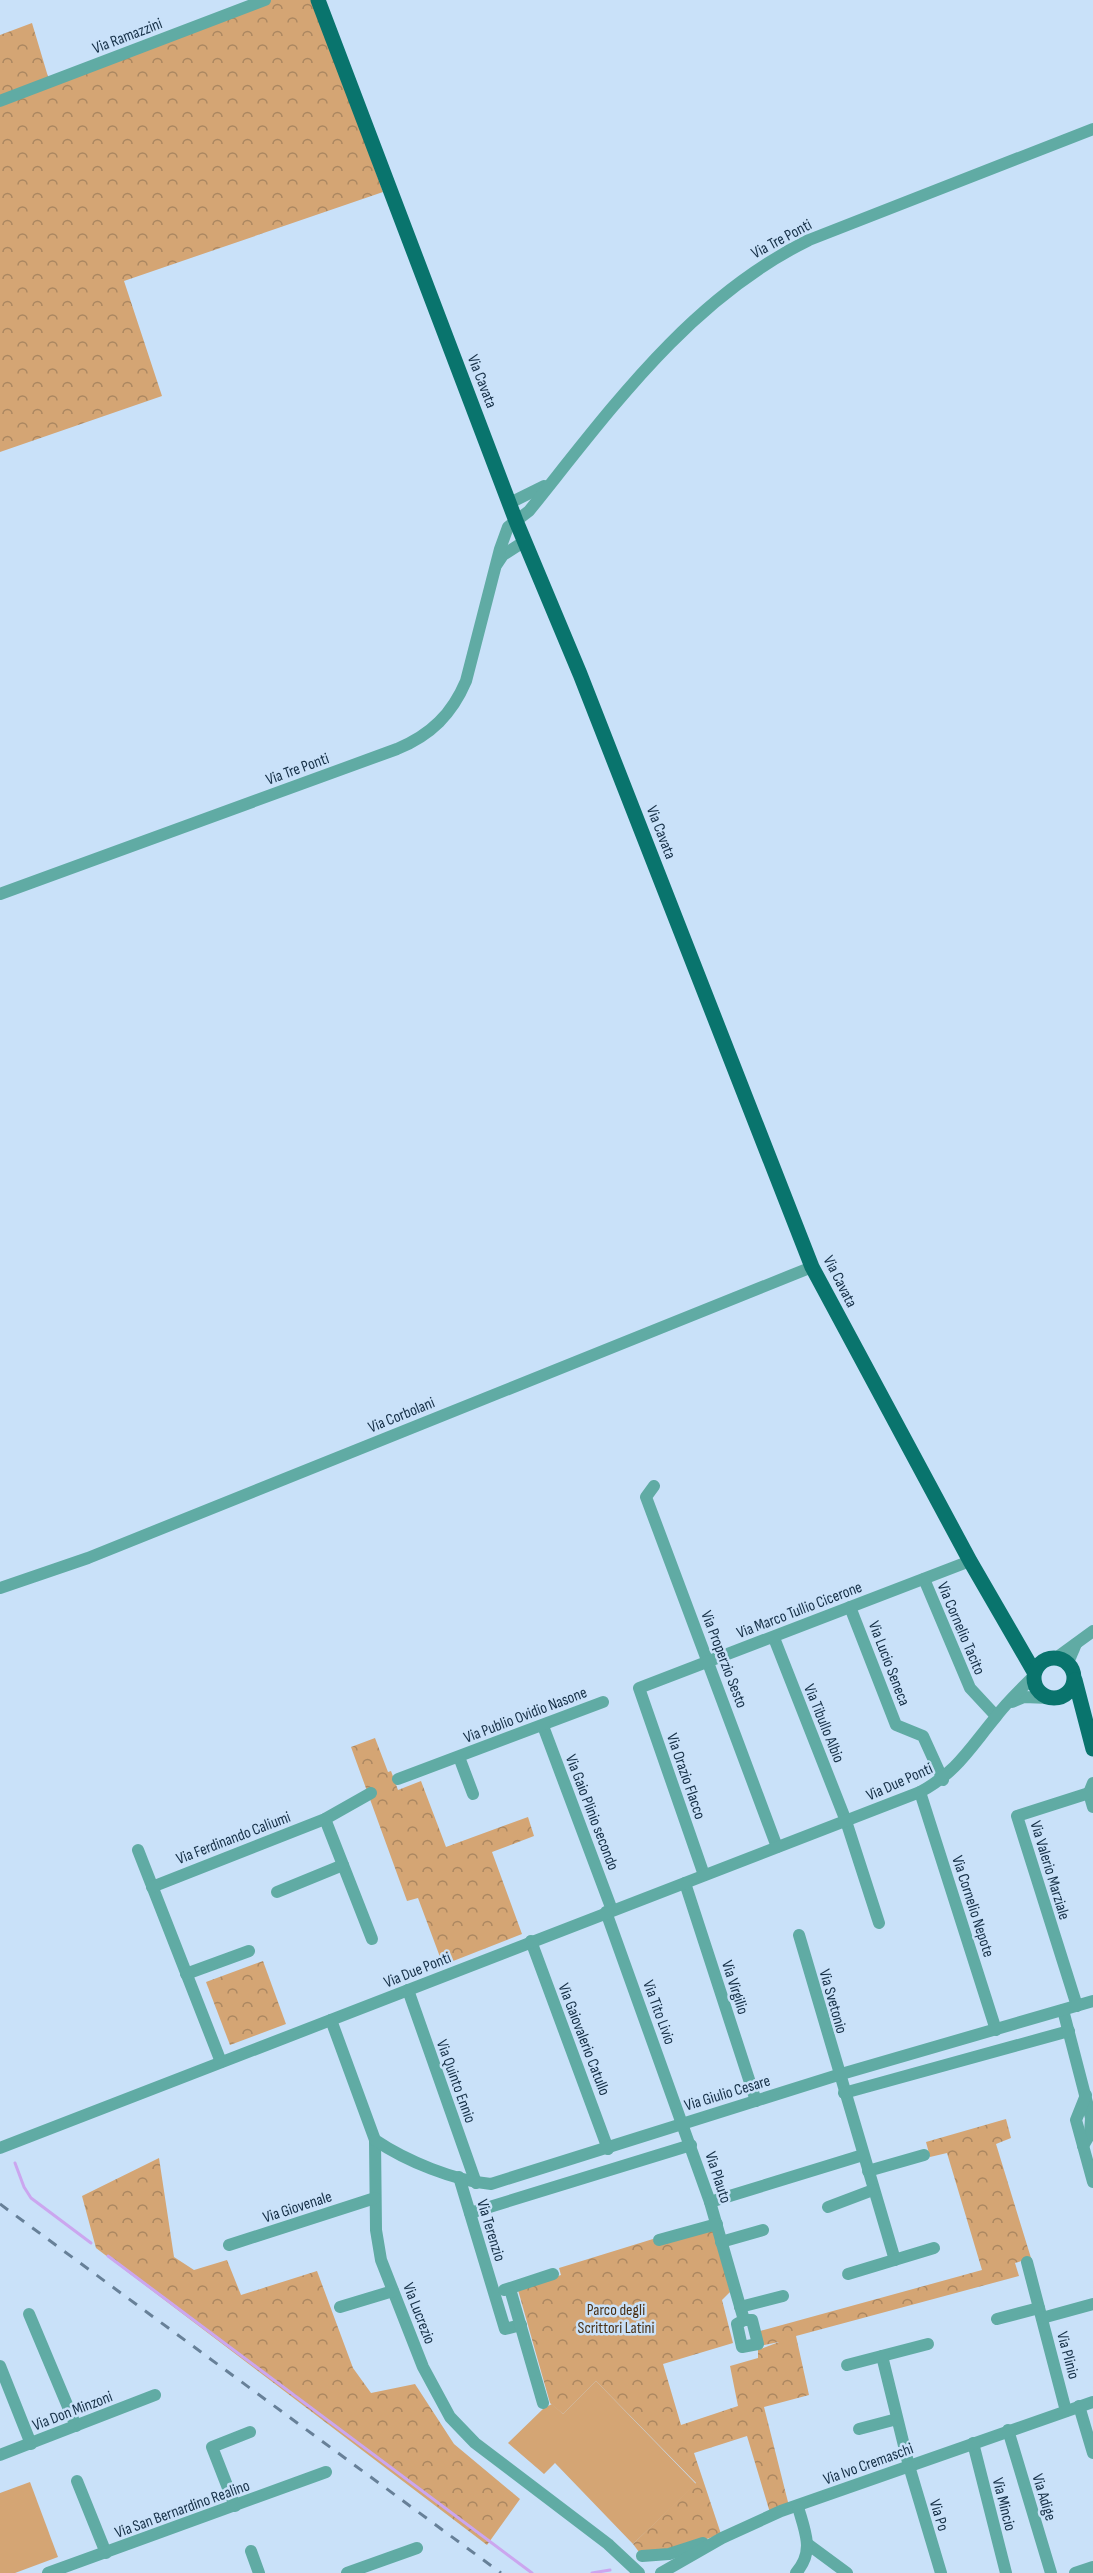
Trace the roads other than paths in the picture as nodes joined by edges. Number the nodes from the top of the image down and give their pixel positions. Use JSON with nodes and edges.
{"nodes":[{"id":1,"x":266,"y":0,"type":"edge"},
{"id":2,"x":318,"y":0,"type":"edge"},
{"id":3,"x":0,"y":101,"type":"edge"},
{"id":4,"x":1093,"y":129,"type":"edge"},
{"id":5,"x":555,"y":479,"type":"junction"},
{"id":6,"x":510,"y":503,"type":"junction"},
{"id":7,"x":516,"y":520,"type":"junction"},
{"id":8,"x":525,"y":541,"type":"junction"},
{"id":9,"x":496,"y":565,"type":"junction"},
{"id":10,"x":0,"y":894,"type":"edge"},
{"id":11,"x":812,"y":1267,"type":"junction"},
{"id":12,"x":654,"y":1486,"type":"dead end"},
{"id":13,"x":970,"y":1561,"type":"junction"},
{"id":14,"x":924,"y":1579,"type":"junction"},
{"id":15,"x":0,"y":1588,"type":"edge"},
{"id":16,"x":850,"y":1607,"type":"junction"},
{"id":17,"x":1093,"y":1631,"type":"edge"},
{"id":18,"x":774,"y":1638,"type":"junction"},
{"id":19,"x":1023,"y":1653,"type":"junction"},
{"id":20,"x":1056,"y":1660,"type":"junction"},
{"id":21,"x":709,"y":1661,"type":"junction"},
{"id":22,"x":1033,"y":1674,"type":"junction"},
{"id":23,"x":1075,"y":1680,"type":"junction"},
{"id":24,"x":639,"y":1688,"type":"joint"},
{"id":25,"x":1053,"y":1698,"type":"junction"},
{"id":26,"x":603,"y":1702,"type":"dead end"},
{"id":27,"x":1000,"y":1711,"type":"junction"},
{"id":28,"x":543,"y":1726,"type":"junction"},
{"id":29,"x":1086,"y":1728,"type":"junction"},
{"id":30,"x":1093,"y":1749,"type":"edge"},
{"id":31,"x":459,"y":1757,"type":"junction"},
{"id":32,"x":398,"y":1779,"type":"dead end"},
{"id":33,"x":943,"y":1780,"type":"junction"},
{"id":34,"x":1091,"y":1788,"type":"edge"},
{"id":35,"x":920,"y":1792,"type":"junction"},
{"id":36,"x":371,"y":1793,"type":"dead end"},
{"id":37,"x":473,"y":1794,"type":"dead end"},
{"id":38,"x":1093,"y":1807,"type":"edge"},
{"id":39,"x":325,"y":1819,"type":"junction"},
{"id":40,"x":846,"y":1821,"type":"junction"},
{"id":41,"x":777,"y":1847,"type":"junction"},
{"id":42,"x":138,"y":1850,"type":"dead end"},
{"id":43,"x":343,"y":1865,"type":"junction"},
{"id":44,"x":704,"y":1875,"type":"junction"},
{"id":45,"x":685,"y":1883,"type":"junction"},
{"id":46,"x":152,"y":1887,"type":"junction"},
{"id":47,"x":277,"y":1892,"type":"dead end"},
{"id":48,"x":609,"y":1911,"type":"junction"},
{"id":49,"x":879,"y":1923,"type":"dead end"},
{"id":50,"x":799,"y":1935,"type":"dead end"},
{"id":51,"x":372,"y":1939,"type":"dead end"},
{"id":52,"x":531,"y":1941,"type":"junction"},
{"id":53,"x":249,"y":1951,"type":"dead end"},
{"id":54,"x":186,"y":1974,"type":"junction"},
{"id":55,"x":408,"y":1990,"type":"junction"},
{"id":56,"x":1093,"y":2001,"type":"edge"},
{"id":57,"x":1077,"y":2006,"type":"junction"},
{"id":58,"x":1063,"y":2010,"type":"junction"},
{"id":59,"x":332,"y":2020,"type":"junction"},
{"id":60,"x":996,"y":2030,"type":"junction"},
{"id":61,"x":1069,"y":2031,"type":"junction"},
{"id":62,"x":221,"y":2062,"type":"junction"},
{"id":63,"x":838,"y":2075,"type":"junction"},
{"id":64,"x":844,"y":2093,"type":"junction"},
{"id":65,"x":756,"y":2101,"type":"junction"},
{"id":66,"x":683,"y":2123,"type":"junction"},
{"id":67,"x":375,"y":2140,"type":"junction"},
{"id":68,"x":691,"y":2145,"type":"junction"},
{"id":69,"x":0,"y":2148,"type":"edge"},
{"id":70,"x":608,"y":2149,"type":"junction"},
{"id":71,"x":862,"y":2155,"type":"junction"},
{"id":72,"x":924,"y":2155,"type":"dead end"},
{"id":73,"x":868,"y":2171,"type":"junction"},
{"id":74,"x":459,"y":2177,"type":"junction"},
{"id":75,"x":1093,"y":2182,"type":"edge"},
{"id":76,"x":476,"y":2183,"type":"junction"},
{"id":77,"x":873,"y":2190,"type":"junction"},
{"id":78,"x":375,"y":2198,"type":"junction"},
{"id":79,"x":710,"y":2202,"type":"junction"},
{"id":80,"x":828,"y":2207,"type":"dead end"},
{"id":81,"x":470,"y":2213,"type":"junction"},
{"id":82,"x":717,"y":2224,"type":"junction"},
{"id":83,"x":764,"y":2230,"type":"dead end"},
{"id":84,"x":659,"y":2240,"type":"dead end"},
{"id":85,"x":721,"y":2242,"type":"junction"},
{"id":86,"x":229,"y":2245,"type":"dead end"},
{"id":87,"x":934,"y":2248,"type":"dead end"},
{"id":88,"x":895,"y":2260,"type":"junction"},
{"id":89,"x":1027,"y":2262,"type":"dead end"},
{"id":90,"x":553,"y":2274,"type":"dead end"},
{"id":91,"x":848,"y":2274,"type":"dead end"},
{"id":92,"x":510,"y":2289,"type":"junction"},
{"id":93,"x":393,"y":2291,"type":"junction"},
{"id":94,"x":494,"y":2293,"type":"junction"},
{"id":95,"x":783,"y":2296,"type":"dead end"},
{"id":96,"x":1093,"y":2304,"type":"edge"},
{"id":97,"x":340,"y":2307,"type":"dead end"},
{"id":98,"x":740,"y":2307,"type":"junction"},
{"id":99,"x":1040,"y":2313,"type":"junction"},
{"id":100,"x":29,"y":2314,"type":"dead end"},
{"id":101,"x":997,"y":2319,"type":"dead end"},
{"id":102,"x":744,"y":2320,"type":"dead end"},
{"id":103,"x":521,"y":2325,"type":"junction"},
{"id":104,"x":928,"y":2344,"type":"dead end"},
{"id":105,"x":882,"y":2356,"type":"junction"},
{"id":106,"x":847,"y":2365,"type":"dead end"},
{"id":107,"x":0,"y":2366,"type":"edge"},
{"id":108,"x":155,"y":2395,"type":"dead end"},
{"id":109,"x":1093,"y":2402,"type":"edge"},
{"id":110,"x":543,"y":2403,"type":"dead end"},
{"id":111,"x":1079,"y":2406,"type":"junction"},
{"id":112,"x":1066,"y":2411,"type":"junction"},
{"id":113,"x":897,"y":2419,"type":"junction"},
{"id":114,"x":76,"y":2426,"type":"junction"},
{"id":115,"x":859,"y":2429,"type":"dead end"},
{"id":116,"x":1008,"y":2430,"type":"junction"},
{"id":117,"x":250,"y":2432,"type":"dead end"},
{"id":118,"x":973,"y":2443,"type":"junction"},
{"id":119,"x":31,"y":2444,"type":"junction"},
{"id":120,"x":1093,"y":2453,"type":"edge"},
{"id":121,"x":0,"y":2455,"type":"edge"},
{"id":122,"x":909,"y":2466,"type":"junction"},
{"id":123,"x":326,"y":2472,"type":"dead end"},
{"id":124,"x":77,"y":2481,"type":"dead end"},
{"id":125,"x":235,"y":2506,"type":"junction"},
{"id":126,"x":798,"y":2507,"type":"junction"},
{"id":127,"x":722,"y":2538,"type":"junction"},
{"id":128,"x":608,"y":2544,"type":"junction"},
{"id":129,"x":809,"y":2545,"type":"junction"},
{"id":130,"x":417,"y":2548,"type":"dead end"},
{"id":131,"x":251,"y":2551,"type":"dead end"},
{"id":132,"x":106,"y":2553,"type":"junction"},
{"id":133,"x":642,"y":2556,"type":"junction"},
{"id":134,"x":1093,"y":2566,"type":"edge"},
{"id":135,"x":48,"y":2573,"type":"edge"},
{"id":136,"x":259,"y":2573,"type":"edge"},
{"id":137,"x":347,"y":2573,"type":"edge"},
{"id":138,"x":639,"y":2573,"type":"edge"},
{"id":139,"x":662,"y":2573,"type":"edge"},
{"id":140,"x":796,"y":2573,"type":"edge"},
{"id":141,"x":847,"y":2573,"type":"edge"},
{"id":142,"x":940,"y":2573,"type":"edge"},
{"id":143,"x":1006,"y":2573,"type":"edge"},
{"id":144,"x":1051,"y":2573,"type":"edge"},
{"id":145,"x":1075,"y":2573,"type":"edge"}],
"edges":[{"from":1,"to":3,"type":"street","name":"Via Ramazzini"},
{"from":2,"to":6,"type":"main road","name":"Via Cavata"},
{"from":4,"to":5,"type":"street","name":"Via Tre Ponti"},
{"from":5,"to":6,"type":"street","name":"Via Tre Ponti"},
{"from":5,"to":7,"type":"street","name":"Via Tre Ponti"},
{"from":6,"to":7,"type":"main road","name":"Via Cavata"},
{"from":7,"to":8,"type":"main road","name":"Via Cavata"},
{"from":7,"to":9,"type":"street","name":"Via Tre Ponti"},
{"from":8,"to":9,"type":"street"},
{"from":8,"to":11,"type":"main road","name":"Via Cavata"},
{"from":9,"to":10,"type":"street","name":"Via Tre Ponti"},
{"from":11,"to":13,"type":"main road","name":"Via Cavata"},
{"from":11,"to":15,"type":"street","name":"Via Corbolani"},
{"from":12,"to":21,"type":"street","name":"Via Properzio Sesto"},
{"from":13,"to":14,"type":"street","name":"Via Marco Tullio Cicerone"},
{"from":13,"to":19,"type":"main road","name":"Via Cavata"},
{"from":14,"to":16,"type":"street","name":"Via Marco Tullio Cicerone"},
{"from":14,"to":27,"type":"street","name":"Via Cornelio Tacito"},
{"from":16,"to":18,"type":"street","name":"Via Marco Tullio Cicerone"},
{"from":16,"to":33,"type":"street","name":"Via Lucio Seneca"},
{"from":17,"to":20,"type":"street"},
{"from":18,"to":21,"type":"street","name":"Via Marco Tullio Cicerone"},
{"from":18,"to":40,"type":"street","name":"Via Tibullo Albio"},
{"from":19,"to":20,"type":"main road"},
{"from":19,"to":22,"type":"main road","name":"Via Cavata"},
{"from":20,"to":22,"type":"main road"},
{"from":20,"to":23,"type":"main road"},
{"from":21,"to":24,"type":"street","name":"Via Marco Tullio Cicerone"},
{"from":21,"to":41,"type":"street","name":"Via Properzio Sesto"},
{"from":22,"to":25,"type":"main road"},
{"from":22,"to":27,"type":"street","name":"Via Due Ponti"},
{"from":23,"to":25,"type":"main road"},
{"from":23,"to":29,"type":"main road"},
{"from":24,"to":44,"type":"street","name":"Via Orazio Flacco"},
{"from":25,"to":27,"type":"street"},
{"from":25,"to":29,"type":"main road"},
{"from":26,"to":28,"type":"street","name":"Via Publio Ovidio Nasone"},
{"from":27,"to":33,"type":"street","name":"Via Due Ponti"},
{"from":28,"to":31,"type":"street","name":"Via Publio Ovidio Nasone"},
{"from":28,"to":48,"type":"street","name":"Via Gaio Plinio secondo"},
{"from":29,"to":30,"type":"main road"},
{"from":31,"to":32,"type":"street","name":"Via Publio Ovidio Nasone"},
{"from":31,"to":37,"type":"street","name":"Via Publio Ovidio Nasone"},
{"from":33,"to":35,"type":"street","name":"Via Due Ponti"},
{"from":34,"to":38,"type":"street"},
{"from":34,"to":57,"type":"street","name":"Via Valerio Marziale"},
{"from":35,"to":40,"type":"street","name":"Via Due Ponti"},
{"from":35,"to":60,"type":"street","name":"Via Cornelio Nepote"},
{"from":36,"to":39,"type":"street","name":"Via Ferdinando Caliumi"},
{"from":39,"to":43,"type":"street"},
{"from":39,"to":46,"type":"street","name":"Via Ferdinando Caliumi"},
{"from":40,"to":41,"type":"street","name":"Via Due Ponti"},
{"from":40,"to":49,"type":"street"},
{"from":41,"to":44,"type":"street","name":"Via Due Ponti"},
{"from":42,"to":46,"type":"street"},
{"from":43,"to":47,"type":"street"},
{"from":43,"to":51,"type":"street"},
{"from":44,"to":45,"type":"street","name":"Via Due Ponti"},
{"from":45,"to":48,"type":"street","name":"Via Due Ponti"},
{"from":45,"to":65,"type":"street","name":"Via Virgilio"},
{"from":46,"to":54,"type":"street"},
{"from":48,"to":52,"type":"street","name":"Via Due Ponti"},
{"from":48,"to":66,"type":"street","name":"Via Tito Livio"},
{"from":50,"to":63,"type":"street","name":"Via Svetonio"},
{"from":52,"to":55,"type":"street","name":"Via Due Ponti"},
{"from":52,"to":70,"type":"street","name":"Via Gaiovalerio Catullo"},
{"from":53,"to":54,"type":"street"},
{"from":54,"to":62,"type":"street"},
{"from":55,"to":59,"type":"street","name":"Via Due Ponti"},
{"from":55,"to":76,"type":"street","name":"Via Quinto Ennio"},
{"from":56,"to":57,"type":"street","name":"Via Giulio Cesare"},
{"from":57,"to":58,"type":"street","name":"Via Giulio Cesare"},
{"from":58,"to":60,"type":"street","name":"Via Giulio Cesare"},
{"from":58,"to":61,"type":"street"},
{"from":59,"to":62,"type":"street","name":"Via Due Ponti"},
{"from":59,"to":67,"type":"street","name":"Via Lucrezio"},
{"from":60,"to":63,"type":"street","name":"Via Giulio Cesare"},
{"from":61,"to":64,"type":"street"},
{"from":61,"to":75,"type":"street"},
{"from":62,"to":69,"type":"street","name":"Via Due Ponti"},
{"from":63,"to":64,"type":"street","name":"Via Svetonio"},
{"from":63,"to":65,"type":"street","name":"Via Giulio Cesare"},
{"from":64,"to":71,"type":"street","name":"Via Svetonio"},
{"from":65,"to":66,"type":"street","name":"Via Giulio Cesare"},
{"from":66,"to":68,"type":"street","name":"Via Plauto"},
{"from":66,"to":70,"type":"street","name":"Via Giulio Cesare"},
{"from":67,"to":74,"type":"street","name":"Via Giulio Cesare"},
{"from":67,"to":78,"type":"street","name":"Via Lucrezio"},
{"from":68,"to":79,"type":"street","name":"Via Plauto"},
{"from":68,"to":81,"type":"street"},
{"from":70,"to":76,"type":"street","name":"Via Giulio Cesare"},
{"from":71,"to":73,"type":"street","name":"Via Svetonio"},
{"from":71,"to":79,"type":"street"},
{"from":72,"to":73,"type":"street"},
{"from":73,"to":77,"type":"street","name":"Via Svetonio"},
{"from":74,"to":76,"type":"street","name":"Via Giulio Cesare"},
{"from":74,"to":81,"type":"street","name":"Via Terenzio"},
{"from":77,"to":80,"type":"street"},
{"from":77,"to":88,"type":"street","name":"Via Svetonio"},
{"from":78,"to":86,"type":"street","name":"Via Giovenale"},
{"from":78,"to":93,"type":"street","name":"Via Lucrezio"},
{"from":79,"to":82,"type":"street","name":"Via Plauto"},
{"from":81,"to":94,"type":"street","name":"Via Terenzio"},
{"from":82,"to":84,"type":"street"},
{"from":82,"to":85,"type":"street","name":"Via Plauto"},
{"from":83,"to":85,"type":"street"},
{"from":85,"to":98,"type":"street","name":"Via Plauto"},
{"from":87,"to":88,"type":"street"},
{"from":88,"to":91,"type":"street"},
{"from":89,"to":99,"type":"street","name":"Via Plinio"},
{"from":90,"to":92,"type":"street"},
{"from":92,"to":94,"type":"street"},
{"from":92,"to":103,"type":"street"},
{"from":93,"to":97,"type":"street"},
{"from":93,"to":128,"type":"street","name":"Via Lucrezio"},
{"from":94,"to":103,"type":"street","name":"Via Terenzio"},
{"from":95,"to":98,"type":"street"},
{"from":96,"to":99,"type":"street"},
{"from":98,"to":102,"type":"street","name":"Via Plauto"},
{"from":99,"to":101,"type":"street"},
{"from":99,"to":112,"type":"street","name":"Via Plinio"},
{"from":100,"to":114,"type":"street"},
{"from":103,"to":110,"type":"street"},
{"from":104,"to":105,"type":"street"},
{"from":105,"to":106,"type":"street"},
{"from":105,"to":113,"type":"street","name":"Via Po"},
{"from":107,"to":119,"type":"street"},
{"from":108,"to":114,"type":"street","name":"Via Don Minzoni"},
{"from":109,"to":111,"type":"street","name":"Via Ivo Cremaschi"},
{"from":111,"to":112,"type":"street","name":"Via Ivo Cremaschi"},
{"from":111,"to":120,"type":"street"},
{"from":112,"to":116,"type":"street","name":"Via Ivo Cremaschi"},
{"from":113,"to":115,"type":"street"},
{"from":113,"to":122,"type":"street","name":"Via Po"},
{"from":114,"to":119,"type":"street","name":"Via Don Minzoni"},
{"from":116,"to":118,"type":"street","name":"Via Ivo Cremaschi"},
{"from":116,"to":144,"type":"street","name":"Via Adige"},
{"from":117,"to":125,"type":"street"},
{"from":118,"to":122,"type":"street","name":"Via Ivo Cremaschi"},
{"from":118,"to":143,"type":"street","name":"Via Mincio"},
{"from":119,"to":121,"type":"street","name":"Via Don Minzoni"},
{"from":122,"to":126,"type":"street","name":"Via Ivo Cremaschi"},
{"from":122,"to":142,"type":"street","name":"Via Po"},
{"from":123,"to":125,"type":"street","name":"Via San Bernardino Realino"},
{"from":124,"to":132,"type":"street"},
{"from":125,"to":132,"type":"street","name":"Via San Bernardino Realino"},
{"from":126,"to":127,"type":"street","name":"Via Ivo Cremaschi"},
{"from":126,"to":129,"type":"street"},
{"from":127,"to":133,"type":"street","name":"Via Lucrezio"},
{"from":127,"to":139,"type":"street","name":"Via Ivo Cremaschi"},
{"from":128,"to":133,"type":"street","name":"Via Lucrezio"},
{"from":128,"to":138,"type":"street","name":"Via Lucrezio"},
{"from":129,"to":140,"type":"street"},
{"from":129,"to":141,"type":"street"},
{"from":130,"to":137,"type":"street"},
{"from":131,"to":136,"type":"street"},
{"from":132,"to":135,"type":"street","name":"Via San Bernardino Realino"},
{"from":133,"to":139,"type":"street","name":"Via Lucrezio"},
{"from":134,"to":145,"type":"street"}]}
